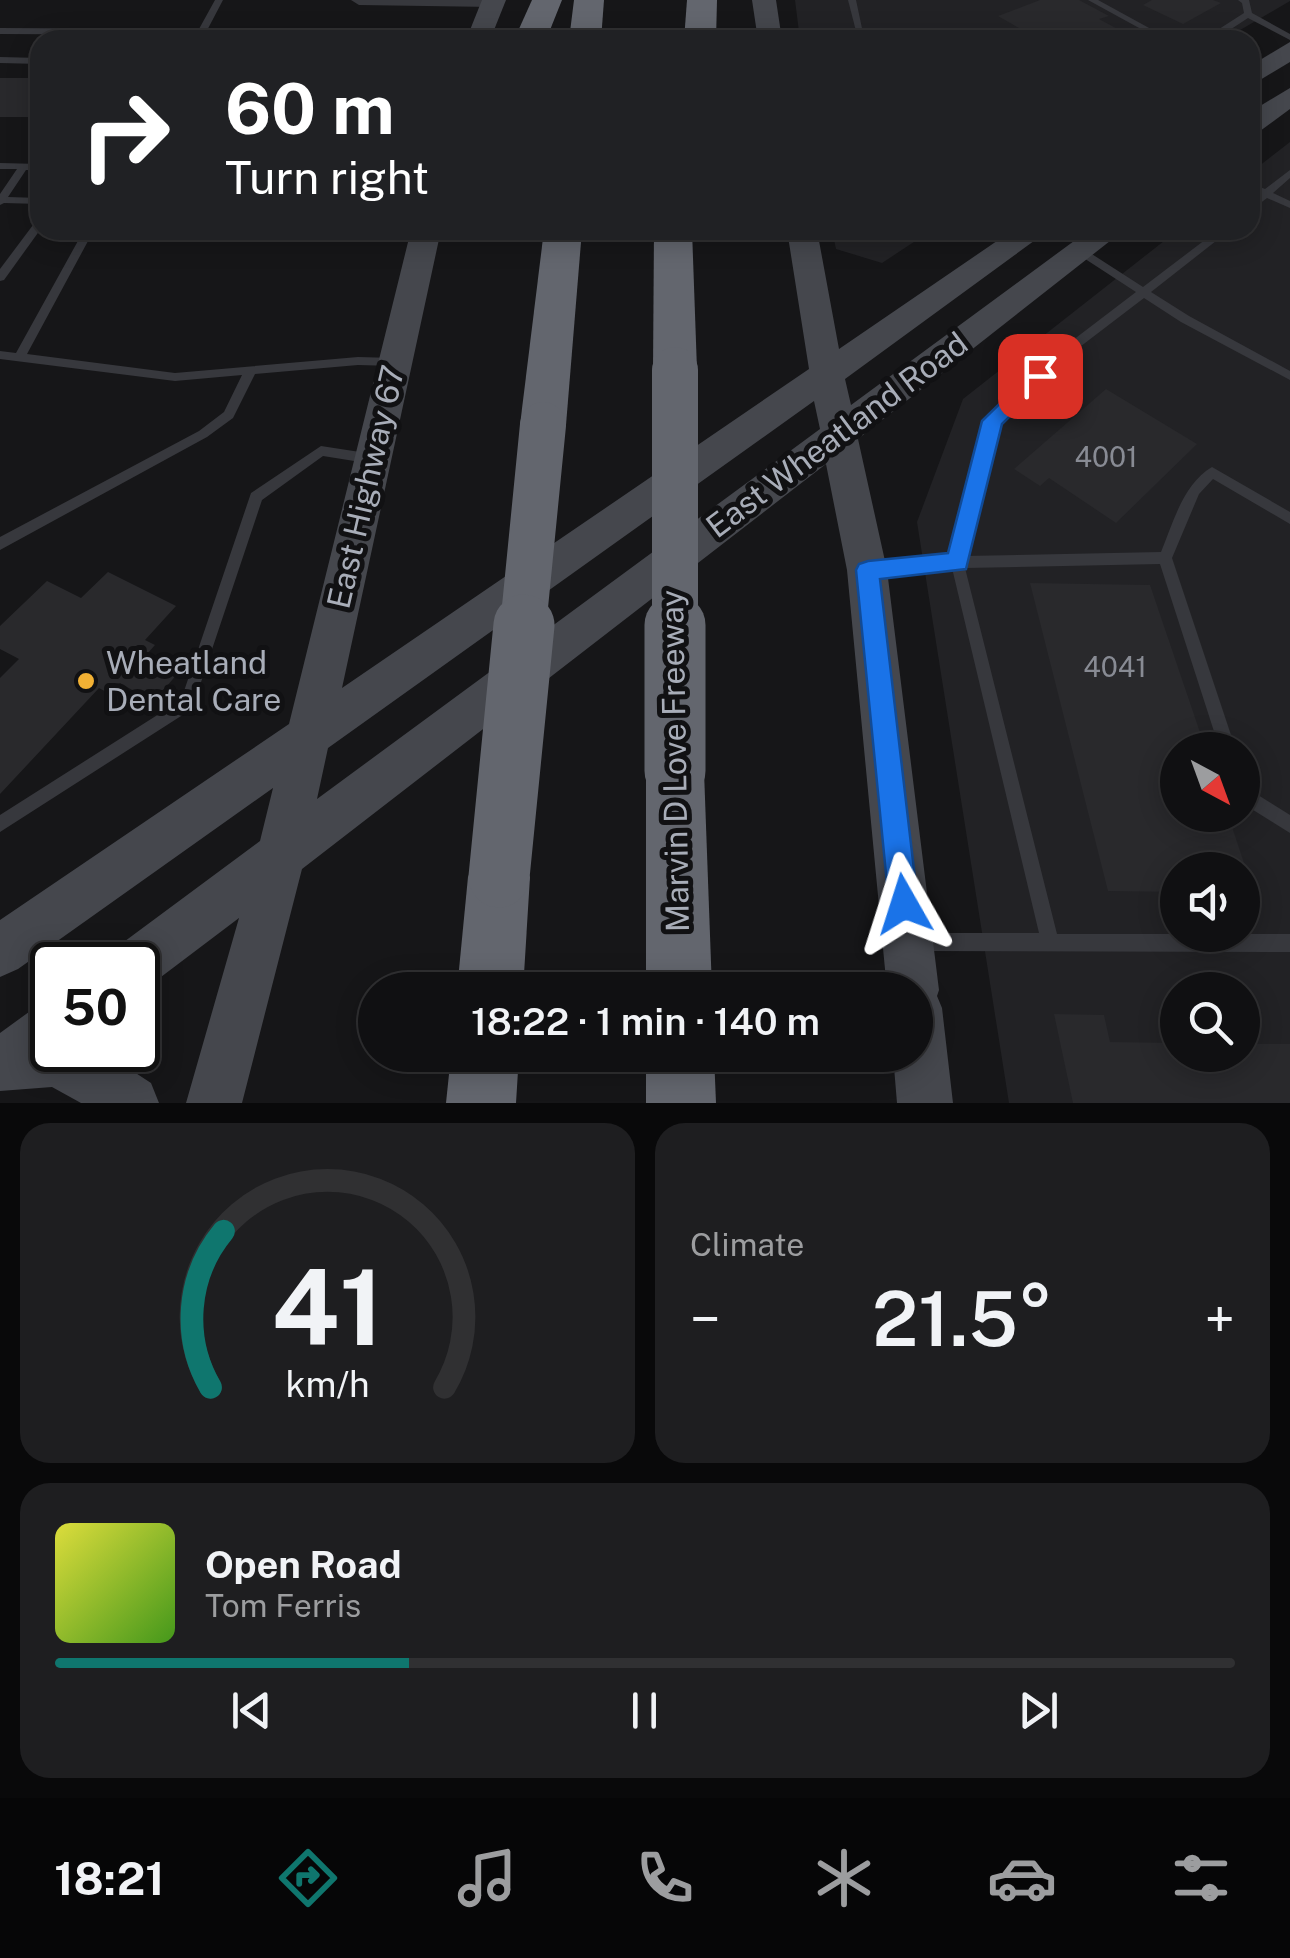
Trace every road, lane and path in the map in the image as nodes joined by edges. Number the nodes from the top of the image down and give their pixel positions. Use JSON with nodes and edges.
{"nodes":[{"id":1,"x":219,"y":0,"type":"edge"},
{"id":2,"x":359,"y":0,"type":"edge"},
{"id":3,"x":548,"y":0,"type":"edge"},
{"id":4,"x":589,"y":0,"type":"edge"},
{"id":5,"x":702,"y":0,"type":"edge"},
{"id":6,"x":764,"y":0,"type":"edge"},
{"id":7,"x":852,"y":0,"type":"edge"},
{"id":8,"x":1092,"y":0,"type":"edge"},
{"id":9,"x":493,"y":1,"type":"edge"},
{"id":10,"x":1247,"y":1,"type":"edge"},
{"id":11,"x":1248,"y":14,"type":"junction"},
{"id":12,"x":0,"y":30,"type":"edge"},
{"id":13,"x":203,"y":30,"type":"edge"},
{"id":14,"x":482,"y":30,"type":"edge"},
{"id":15,"x":534,"y":30,"type":"edge"},
{"id":16,"x":586,"y":30,"type":"edge"},
{"id":17,"x":700,"y":30,"type":"edge"},
{"id":18,"x":768,"y":30,"type":"edge"},
{"id":19,"x":860,"y":30,"type":"edge"},
{"id":20,"x":1148,"y":30,"type":"edge"},
{"id":21,"x":1224,"y":30,"type":"edge"},
{"id":22,"x":30,"y":31,"type":"edge"},
{"id":23,"x":1290,"y":37,"type":"edge"},
{"id":24,"x":1290,"y":50,"type":"edge"},
{"id":25,"x":0,"y":60,"type":"edge"},
{"id":26,"x":30,"y":61,"type":"edge"},
{"id":27,"x":1260,"y":71,"type":"edge"},
{"id":28,"x":1290,"y":96,"type":"edge"},
{"id":29,"x":1260,"y":118,"type":"edge"},
{"id":30,"x":0,"y":166,"type":"edge"},
{"id":31,"x":23,"y":167,"type":"junction"},
{"id":32,"x":30,"y":167,"type":"edge"},
{"id":33,"x":1290,"y":173,"type":"edge"},
{"id":34,"x":1260,"y":191,"type":"edge"},
{"id":35,"x":1266,"y":194,"type":"junction"},
{"id":36,"x":1260,"y":199,"type":"edge"},
{"id":37,"x":0,"y":201,"type":"edge"},
{"id":38,"x":30,"y":201,"type":"edge"},
{"id":39,"x":1290,"y":206,"type":"edge"},
{"id":40,"x":30,"y":236,"type":"edge"},
{"id":41,"x":84,"y":240,"type":"edge"},
{"id":42,"x":424,"y":240,"type":"edge"},
{"id":43,"x":562,"y":240,"type":"edge"},
{"id":44,"x":673,"y":240,"type":"edge"},
{"id":45,"x":804,"y":240,"type":"edge"},
{"id":46,"x":1020,"y":240,"type":"edge"},
{"id":47,"x":1063,"y":240,"type":"edge"},
{"id":48,"x":1095,"y":240,"type":"edge"},
{"id":49,"x":1213,"y":240,"type":"edge"},
{"id":50,"x":1080,"y":251,"type":"junction"},
{"id":51,"x":0,"y":277,"type":"edge"},
{"id":52,"x":1144,"y":292,"type":"junction"},
{"id":53,"x":0,"y":354,"type":"edge"},
{"id":54,"x":20,"y":357,"type":"junction"},
{"id":55,"x":395,"y":362,"type":"junction"},
{"id":56,"x":250,"y":372,"type":"junction"},
{"id":57,"x":826,"y":376,"type":"junction"},
{"id":58,"x":1290,"y":376,"type":"edge"},
{"id":59,"x":839,"y":433,"type":"junction"},
{"id":60,"x":374,"y":459,"type":"junction"},
{"id":61,"x":1290,"y":519,"type":"edge"},
{"id":62,"x":0,"y":544,"type":"edge"},
{"id":63,"x":1165,"y":558,"type":"junction"},
{"id":64,"x":958,"y":562,"type":"junction"},
{"id":65,"x":868,"y":570,"type":"junction"},
{"id":66,"x":1222,"y":732,"type":"edge"},
{"id":67,"x":303,"y":743,"type":"junction"},
{"id":68,"x":1260,"y":805,"type":"edge"},
{"id":69,"x":0,"y":824,"type":"edge"},
{"id":70,"x":1290,"y":825,"type":"edge"},
{"id":71,"x":280,"y":858,"type":"junction"},
{"id":72,"x":908,"y":942,"type":"junction"},
{"id":73,"x":1050,"y":942,"type":"junction"},
{"id":74,"x":1290,"y":944,"type":"edge"},
{"id":75,"x":160,"y":947,"type":"edge"},
{"id":76,"x":0,"y":952,"type":"edge"},
{"id":77,"x":491,"y":972,"type":"edge"},
{"id":78,"x":679,"y":972,"type":"edge"},
{"id":79,"x":911,"y":972,"type":"edge"},
{"id":80,"x":30,"y":1045,"type":"edge"},
{"id":81,"x":3,"y":1065,"type":"edge"},
{"id":82,"x":484,"y":1072,"type":"edge"},
{"id":83,"x":680,"y":1072,"type":"edge"},
{"id":84,"x":922,"y":1072,"type":"edge"},
{"id":85,"x":131,"y":1103,"type":"edge"},
{"id":86,"x":214,"y":1103,"type":"edge"},
{"id":87,"x":481,"y":1103,"type":"edge"},
{"id":88,"x":681,"y":1103,"type":"edge"},
{"id":89,"x":926,"y":1103,"type":"edge"}],
"edges":[{"from":1,"to":13,"type":"lane"},
{"from":2,"to":9,"type":"street"},
{"from":3,"to":15,"type":"highway"},
{"from":4,"to":16,"type":"highway"},
{"from":5,"to":17,"type":"highway"},
{"from":6,"to":18,"type":"main road"},
{"from":7,"to":19,"type":"lane"},
{"from":8,"to":20,"type":"lane"},
{"from":9,"to":14,"type":"main road"},
{"from":10,"to":11,"type":"lane"},
{"from":11,"to":21,"type":"lane"},
{"from":11,"to":23,"type":"lane"},
{"from":12,"to":22,"type":"lane"},
{"from":24,"to":27,"type":"main road"},
{"from":25,"to":26,"type":"lane"},
{"from":28,"to":29,"type":"main road"},
{"from":30,"to":31,"type":"lane"},
{"from":31,"to":32,"type":"lane"},
{"from":31,"to":37,"type":"lane"},
{"from":33,"to":35,"type":"lane"},
{"from":34,"to":35,"type":"lane"},
{"from":35,"to":36,"type":"lane"},
{"from":35,"to":39,"type":"lane"},
{"from":37,"to":38,"type":"lane"},
{"from":40,"to":51,"type":"lane"},
{"from":41,"to":54,"type":"lane"},
{"from":42,"to":55,"type":"main road","name":"East Highway 67"},
{"from":43,"to":77,"type":"highway","bridge":true},
{"from":44,"to":78,"type":"highway","name":"Marvin D Love Freeway","bridge":true},
{"from":45,"to":57,"type":"main road"},
{"from":46,"to":57,"type":"main road","name":"East Wheatland Road"},
{"from":47,"to":50,"type":"main road"},
{"from":48,"to":50,"type":"main road","name":"East Wheatland Road"},
{"from":49,"to":52,"type":"lane"},
{"from":50,"to":52,"type":"lane"},
{"from":50,"to":59,"type":"main road","name":"East Wheatland Road"},
{"from":52,"to":58,"type":"lane"},
{"from":52,"to":64,"type":"lane"},
{"from":53,"to":54,"type":"lane"},
{"from":54,"to":56,"type":"lane"},
{"from":55,"to":56,"type":"lane"},
{"from":55,"to":60,"type":"main road","name":"East Highway 67"},
{"from":56,"to":62,"type":"lane"},
{"from":57,"to":59,"type":"main road"},
{"from":57,"to":67,"type":"main road","name":"East Wheatland Road"},
{"from":59,"to":65,"type":"main road"},
{"from":59,"to":71,"type":"main road","name":"East Wheatland Road"},
{"from":60,"to":67,"type":"main road","name":"East Highway 67"},
{"from":60,"to":69,"type":"lane"},
{"from":61,"to":63,"type":"lane"},
{"from":63,"to":64,"type":"lane"},
{"from":63,"to":66,"type":"lane"},
{"from":64,"to":65,"type":"lane"},
{"from":64,"to":73,"type":"lane"},
{"from":65,"to":72,"type":"main road"},
{"from":67,"to":71,"type":"main road"},
{"from":67,"to":76,"type":"main road","name":"East Wheatland Road"},
{"from":68,"to":70,"type":"lane"},
{"from":71,"to":75,"type":"main road","name":"East Wheatland Road"},
{"from":71,"to":86,"type":"main road"},
{"from":72,"to":73,"type":"lane"},
{"from":72,"to":79,"type":"main road"},
{"from":73,"to":74,"type":"lane"},
{"from":80,"to":81,"type":"main road"},
{"from":81,"to":85,"type":"main road"},
{"from":82,"to":87,"type":"highway"},
{"from":83,"to":88,"type":"highway"},
{"from":84,"to":89,"type":"main road"}]}
